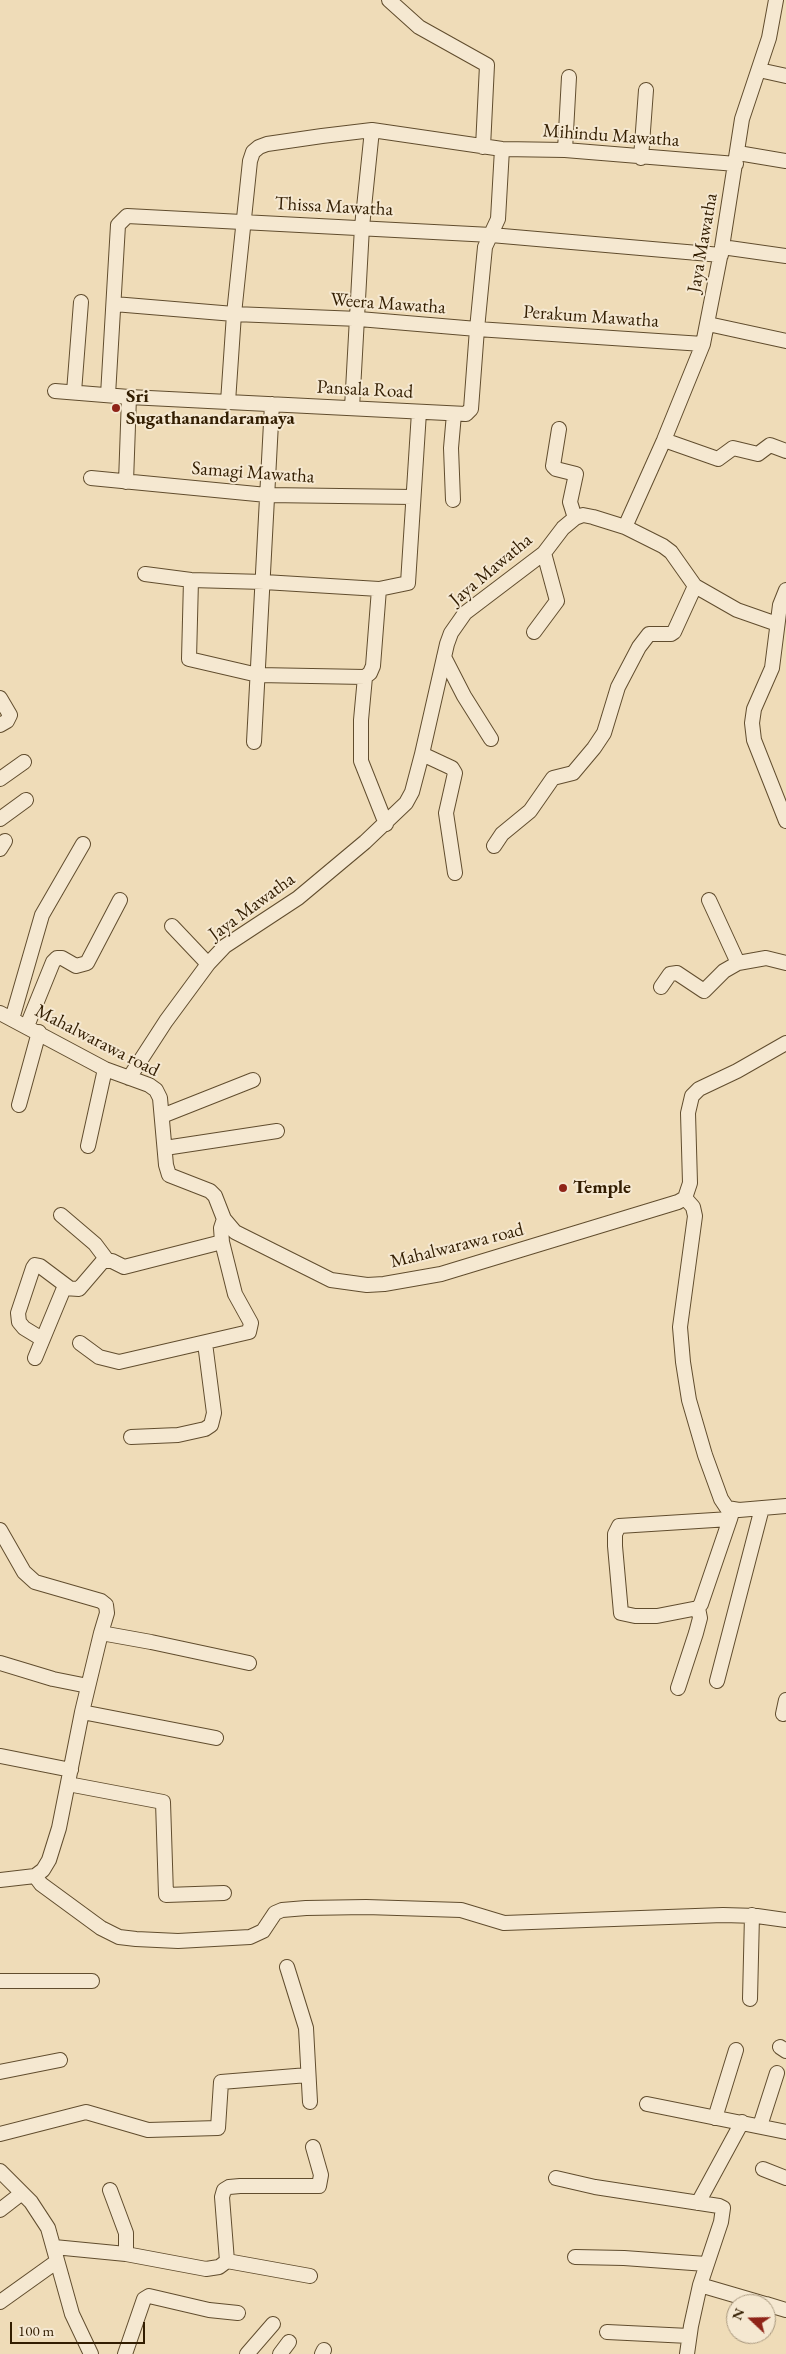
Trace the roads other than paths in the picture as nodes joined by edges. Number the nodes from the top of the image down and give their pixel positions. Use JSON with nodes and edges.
{"nodes":[{"id":1,"x":390,"y":0,"type":"edge"},
{"id":2,"x":776,"y":0,"type":"edge"},
{"id":3,"x":759,"y":70,"type":"junction"},
{"id":4,"x":786,"y":76,"type":"edge"},
{"id":5,"x":569,"y":77,"type":"dead end"},
{"id":6,"x":646,"y":90,"type":"dead end"},
{"id":7,"x":372,"y":130,"type":"junction"},
{"id":8,"x":483,"y":147,"type":"junction"},
{"id":9,"x":502,"y":149,"type":"junction"},
{"id":10,"x":565,"y":150,"type":"junction"},
{"id":11,"x":641,"y":158,"type":"junction"},
{"id":12,"x":737,"y":158,"type":"junction"},
{"id":13,"x":786,"y":161,"type":"edge"},
{"id":14,"x":244,"y":222,"type":"junction"},
{"id":15,"x":362,"y":227,"type":"junction"},
{"id":16,"x":491,"y":235,"type":"junction"},
{"id":17,"x":722,"y":251,"type":"junction"},
{"id":18,"x":786,"y":256,"type":"edge"},
{"id":19,"x":81,"y":302,"type":"dead end"},
{"id":20,"x":114,"y":304,"type":"junction"},
{"id":21,"x":234,"y":314,"type":"junction"},
{"id":22,"x":359,"y":319,"type":"junction"},
{"id":23,"x":708,"y":324,"type":"junction"},
{"id":24,"x":477,"y":329,"type":"junction"},
{"id":25,"x":786,"y":341,"type":"edge"},
{"id":26,"x":703,"y":344,"type":"junction"},
{"id":27,"x":55,"y":391,"type":"dead end"},
{"id":28,"x":74,"y":392,"type":"junction"},
{"id":29,"x":108,"y":395,"type":"junction"},
{"id":30,"x":129,"y":397,"type":"junction"},
{"id":31,"x":228,"y":402,"type":"junction"},
{"id":32,"x":272,"y":404,"type":"junction"},
{"id":33,"x":352,"y":408,"type":"junction"},
{"id":34,"x":419,"y":412,"type":"junction"},
{"id":35,"x":454,"y":414,"type":"junction"},
{"id":36,"x":559,"y":429,"type":"dead end"},
{"id":37,"x":664,"y":440,"type":"junction"},
{"id":38,"x":786,"y":451,"type":"edge"},
{"id":39,"x":91,"y":478,"type":"dead end"},
{"id":40,"x":126,"y":482,"type":"junction"},
{"id":41,"x":267,"y":495,"type":"junction"},
{"id":42,"x":413,"y":497,"type":"junction"},
{"id":43,"x":453,"y":500,"type":"dead end"},
{"id":44,"x":574,"y":518,"type":"junction"},
{"id":45,"x":625,"y":527,"type":"junction"},
{"id":46,"x":544,"y":553,"type":"junction"},
{"id":47,"x":145,"y":574,"type":"dead end"},
{"id":48,"x":191,"y":580,"type":"junction"},
{"id":49,"x":264,"y":582,"type":"junction"},
{"id":50,"x":694,"y":586,"type":"junction"},
{"id":51,"x":379,"y":589,"type":"junction"},
{"id":52,"x":786,"y":590,"type":"edge"},
{"id":53,"x":777,"y":624,"type":"junction"},
{"id":54,"x":534,"y":632,"type":"dead end"},
{"id":55,"x":444,"y":657,"type":"junction"},
{"id":56,"x":258,"y":675,"type":"junction"},
{"id":57,"x":364,"y":678,"type":"junction"},
{"id":58,"x":0,"y":698,"type":"edge"},
{"id":59,"x":0,"y":725,"type":"edge"},
{"id":60,"x":491,"y":739,"type":"dead end"},
{"id":61,"x":254,"y":742,"type":"dead end"},
{"id":62,"x":422,"y":754,"type":"junction"},
{"id":63,"x":24,"y":762,"type":"dead end"},
{"id":64,"x":0,"y":779,"type":"edge"},
{"id":65,"x":26,"y":800,"type":"dead end"},
{"id":66,"x":0,"y":819,"type":"edge"},
{"id":67,"x":786,"y":821,"type":"edge"},
{"id":68,"x":386,"y":824,"type":"junction"},
{"id":69,"x":83,"y":844,"type":"dead end"},
{"id":70,"x":494,"y":846,"type":"dead end"},
{"id":71,"x":455,"y":873,"type":"dead end"},
{"id":72,"x":120,"y":900,"type":"dead end"},
{"id":73,"x":709,"y":900,"type":"dead end"},
{"id":74,"x":172,"y":926,"type":"dead end"},
{"id":75,"x":738,"y":963,"type":"junction"},
{"id":76,"x":208,"y":964,"type":"junction"},
{"id":77,"x":786,"y":964,"type":"edge"},
{"id":78,"x":661,"y":986,"type":"dead end"},
{"id":79,"x":6,"y":1016,"type":"edge"},
{"id":80,"x":33,"y":1029,"type":"junction"},
{"id":81,"x":786,"y":1043,"type":"edge"},
{"id":82,"x":105,"y":1069,"type":"junction"},
{"id":83,"x":129,"y":1078,"type":"junction"},
{"id":84,"x":253,"y":1080,"type":"dead end"},
{"id":85,"x":19,"y":1105,"type":"dead end"},
{"id":86,"x":162,"y":1116,"type":"junction"},
{"id":87,"x":277,"y":1131,"type":"dead end"},
{"id":88,"x":88,"y":1146,"type":"dead end"},
{"id":89,"x":165,"y":1148,"type":"junction"},
{"id":90,"x":685,"y":1198,"type":"junction"},
{"id":91,"x":61,"y":1215,"type":"dead end"},
{"id":92,"x":224,"y":1219,"type":"junction"},
{"id":93,"x":222,"y":1242,"type":"junction"},
{"id":94,"x":107,"y":1260,"type":"junction"},
{"id":95,"x":68,"y":1287,"type":"junction"},
{"id":96,"x":42,"y":1339,"type":"junction"},
{"id":97,"x":80,"y":1343,"type":"dead end"},
{"id":98,"x":205,"y":1343,"type":"junction"},
{"id":99,"x":35,"y":1358,"type":"dead end"},
{"id":100,"x":130,"y":1436,"type":"dead end"},
{"id":101,"x":786,"y":1506,"type":"edge"},
{"id":102,"x":762,"y":1508,"type":"junction"},
{"id":103,"x":731,"y":1514,"type":"junction"},
{"id":104,"x":0,"y":1530,"type":"edge"},
{"id":105,"x":698,"y":1608,"type":"junction"},
{"id":106,"x":101,"y":1633,"type":"junction"},
{"id":107,"x":0,"y":1663,"type":"edge"},
{"id":108,"x":249,"y":1663,"type":"dead end"},
{"id":109,"x":717,"y":1681,"type":"dead end"},
{"id":110,"x":88,"y":1686,"type":"junction"},
{"id":111,"x":678,"y":1688,"type":"dead end"},
{"id":112,"x":786,"y":1700,"type":"edge"},
{"id":113,"x":82,"y":1712,"type":"junction"},
{"id":114,"x":783,"y":1714,"type":"dead end"},
{"id":115,"x":216,"y":1738,"type":"dead end"},
{"id":116,"x":1,"y":1756,"type":"edge"},
{"id":117,"x":70,"y":1770,"type":"junction"},
{"id":118,"x":68,"y":1784,"type":"junction"},
{"id":119,"x":35,"y":1876,"type":"junction"},
{"id":120,"x":0,"y":1880,"type":"edge"},
{"id":121,"x":224,"y":1893,"type":"dead end"},
{"id":122,"x":752,"y":1915,"type":"junction"},
{"id":123,"x":786,"y":1920,"type":"edge"},
{"id":124,"x":286,"y":1967,"type":"dead end"},
{"id":125,"x":0,"y":1981,"type":"edge"},
{"id":126,"x":92,"y":1981,"type":"dead end"},
{"id":127,"x":750,"y":1999,"type":"dead end"},
{"id":128,"x":736,"y":2050,"type":"dead end"},
{"id":129,"x":60,"y":2060,"type":"dead end"},
{"id":130,"x":0,"y":2072,"type":"edge"},
{"id":131,"x":777,"y":2073,"type":"dead end"},
{"id":132,"x":308,"y":2075,"type":"junction"},
{"id":133,"x":310,"y":2102,"type":"dead end"},
{"id":134,"x":647,"y":2104,"type":"dead end"},
{"id":135,"x":715,"y":2118,"type":"junction"},
{"id":136,"x":742,"y":2122,"type":"junction"},
{"id":137,"x":760,"y":2126,"type":"junction"},
{"id":138,"x":786,"y":2132,"type":"edge"},
{"id":139,"x":0,"y":2134,"type":"edge"},
{"id":140,"x":313,"y":2147,"type":"dead end"},
{"id":141,"x":763,"y":2169,"type":"dead end"},
{"id":142,"x":0,"y":2171,"type":"edge"},
{"id":143,"x":556,"y":2178,"type":"dead end"},
{"id":144,"x":786,"y":2178,"type":"edge"},
{"id":145,"x":110,"y":2190,"type":"dead end"},
{"id":146,"x":22,"y":2193,"type":"junction"},
{"id":147,"x":698,"y":2203,"type":"junction"},
{"id":148,"x":0,"y":2210,"type":"edge"},
{"id":149,"x":54,"y":2247,"type":"junction"},
{"id":150,"x":126,"y":2254,"type":"junction"},
{"id":151,"x":575,"y":2257,"type":"dead end"},
{"id":152,"x":227,"y":2261,"type":"junction"},
{"id":153,"x":56,"y":2262,"type":"junction"},
{"id":154,"x":706,"y":2264,"type":"junction"},
{"id":155,"x":310,"y":2276,"type":"dead end"},
{"id":156,"x":700,"y":2285,"type":"junction"},
{"id":157,"x":731,"y":2294,"type":"edge"},
{"id":158,"x":0,"y":2302,"type":"edge"},
{"id":159,"x":238,"y":2313,"type":"dead end"},
{"id":160,"x":273,"y":2324,"type":"dead end"},
{"id":161,"x":606,"y":2332,"type":"dead end"},
{"id":162,"x":689,"y":2336,"type":"junction"},
{"id":163,"x":289,"y":2342,"type":"dead end"},
{"id":164,"x":92,"y":2354,"type":"edge"},
{"id":165,"x":125,"y":2354,"type":"edge"},
{"id":166,"x":247,"y":2354,"type":"edge"},
{"id":167,"x":280,"y":2354,"type":"edge"},
{"id":168,"x":687,"y":2354,"type":"edge"}],
"edges":[{"from":1,"to":8,"type":"street"},
{"from":2,"to":3,"type":"street","name":"Jaya Mawatha"},
{"from":3,"to":4,"type":"street"},
{"from":3,"to":12,"type":"street","name":"Jaya Mawatha"},
{"from":5,"to":10,"type":"street"},
{"from":6,"to":11,"type":"street"},
{"from":7,"to":8,"type":"street","name":"Mihindu Mawatha"},
{"from":7,"to":14,"type":"street","name":"Mihindu Mawatha"},
{"from":7,"to":15,"type":"street"},
{"from":8,"to":9,"type":"street","name":"Mihindu Mawatha"},
{"from":9,"to":10,"type":"street","name":"Mihindu Mawatha"},
{"from":9,"to":16,"type":"street"},
{"from":10,"to":11,"type":"street","name":"Mihindu Mawatha"},
{"from":11,"to":12,"type":"street","name":"Mihindu Mawatha"},
{"from":12,"to":13,"type":"street","name":"Mihindu Mawatha"},
{"from":12,"to":17,"type":"street","name":"Jaya Mawatha"},
{"from":14,"to":15,"type":"street","name":"Thissa Mawatha"},
{"from":14,"to":20,"type":"street","name":"Thissa Mawatha"},
{"from":14,"to":21,"type":"street","name":"Mihindu Mawatha"},
{"from":15,"to":16,"type":"street","name":"Thissa Mawatha"},
{"from":15,"to":22,"type":"street"},
{"from":16,"to":17,"type":"street","name":"Thissa Mawatha"},
{"from":16,"to":24,"type":"street"},
{"from":17,"to":18,"type":"street","name":"Thissa Mawatha"},
{"from":17,"to":23,"type":"street","name":"Jaya Mawatha"},
{"from":19,"to":28,"type":"street"},
{"from":20,"to":21,"type":"street","name":"Weera Mawatha"},
{"from":20,"to":29,"type":"street","name":"Thissa Mawatha"},
{"from":21,"to":22,"type":"street","name":"Weera Mawatha"},
{"from":21,"to":31,"type":"street","name":"Mihindu Mawatha"},
{"from":22,"to":24,"type":"street","name":"Weera Mawatha"},
{"from":22,"to":33,"type":"street"},
{"from":23,"to":25,"type":"street"},
{"from":23,"to":26,"type":"street","name":"Jaya Mawatha"},
{"from":24,"to":26,"type":"street","name":"Perakum Mawatha"},
{"from":24,"to":35,"type":"street"},
{"from":26,"to":37,"type":"street","name":"Jaya Mawatha"},
{"from":27,"to":28,"type":"street","name":"Pansala Road"},
{"from":28,"to":29,"type":"street","name":"Pansala Road"},
{"from":29,"to":30,"type":"street","name":"Pansala Road"},
{"from":30,"to":31,"type":"street","name":"Pansala Road"},
{"from":30,"to":40,"type":"street"},
{"from":31,"to":32,"type":"street","name":"Pansala Road"},
{"from":32,"to":33,"type":"street","name":"Pansala Road"},
{"from":32,"to":41,"type":"street"},
{"from":33,"to":34,"type":"street","name":"Pansala Road"},
{"from":34,"to":35,"type":"street","name":"Pansala Road"},
{"from":34,"to":42,"type":"street"},
{"from":35,"to":43,"type":"street"},
{"from":36,"to":44,"type":"street"},
{"from":37,"to":38,"type":"street"},
{"from":37,"to":45,"type":"street","name":"Jaya Mawatha"},
{"from":39,"to":40,"type":"street","name":"Samagi Mawatha"},
{"from":40,"to":41,"type":"street","name":"Samagi Mawatha"},
{"from":41,"to":42,"type":"street","name":"Samagi Mawatha"},
{"from":41,"to":49,"type":"street"},
{"from":42,"to":51,"type":"street"},
{"from":44,"to":45,"type":"street"},
{"from":44,"to":46,"type":"street","name":"Jaya Mawatha"},
{"from":45,"to":50,"type":"street"},
{"from":46,"to":54,"type":"street"},
{"from":46,"to":55,"type":"street","name":"Jaya Mawatha"},
{"from":47,"to":48,"type":"street"},
{"from":48,"to":49,"type":"street"},
{"from":48,"to":56,"type":"street"},
{"from":49,"to":51,"type":"street"},
{"from":49,"to":56,"type":"street"},
{"from":50,"to":53,"type":"street"},
{"from":50,"to":70,"type":"street"},
{"from":51,"to":57,"type":"street"},
{"from":52,"to":53,"type":"street"},
{"from":53,"to":67,"type":"street"},
{"from":55,"to":60,"type":"street"},
{"from":55,"to":62,"type":"street","name":"Jaya Mawatha"},
{"from":56,"to":57,"type":"street"},
{"from":56,"to":61,"type":"street"},
{"from":57,"to":68,"type":"street"},
{"from":58,"to":59,"type":"street"},
{"from":62,"to":68,"type":"street","name":"Jaya Mawatha"},
{"from":62,"to":71,"type":"street"},
{"from":63,"to":64,"type":"street"},
{"from":65,"to":66,"type":"street"},
{"from":68,"to":76,"type":"street","name":"Jaya Mawatha"},
{"from":69,"to":79,"type":"street"},
{"from":72,"to":80,"type":"street"},
{"from":73,"to":75,"type":"street"},
{"from":74,"to":76,"type":"street"},
{"from":75,"to":77,"type":"street"},
{"from":75,"to":78,"type":"street"},
{"from":76,"to":83,"type":"street","name":"Jaya Mawatha"},
{"from":79,"to":80,"type":"street","name":"Mahalwarawa road"},
{"from":80,"to":82,"type":"street","name":"Mahalwarawa road"},
{"from":80,"to":85,"type":"street"},
{"from":81,"to":90,"type":"street"},
{"from":82,"to":83,"type":"street","name":"Mahalwarawa road"},
{"from":82,"to":88,"type":"street"},
{"from":83,"to":86,"type":"street","name":"Mahalwarawa road"},
{"from":84,"to":86,"type":"street"},
{"from":86,"to":89,"type":"street","name":"Mahalwarawa road"},
{"from":87,"to":89,"type":"street"},
{"from":89,"to":92,"type":"street","name":"Mahalwarawa road"},
{"from":90,"to":92,"type":"street","name":"Mahalwarawa road"},
{"from":90,"to":103,"type":"street"},
{"from":91,"to":94,"type":"street"},
{"from":92,"to":93,"type":"street"},
{"from":93,"to":94,"type":"street"},
{"from":93,"to":98,"type":"street"},
{"from":94,"to":95,"type":"street"},
{"from":95,"to":96,"type":"street"},
{"from":95,"to":96,"type":"street"},
{"from":96,"to":99,"type":"street"},
{"from":97,"to":98,"type":"street"},
{"from":98,"to":100,"type":"street"},
{"from":101,"to":102,"type":"street"},
{"from":102,"to":103,"type":"street"},
{"from":102,"to":109,"type":"street"},
{"from":103,"to":105,"type":"street"},
{"from":103,"to":105,"type":"street"},
{"from":104,"to":106,"type":"street"},
{"from":105,"to":111,"type":"street"},
{"from":106,"to":108,"type":"street"},
{"from":106,"to":110,"type":"street"},
{"from":107,"to":110,"type":"street"},
{"from":110,"to":113,"type":"street"},
{"from":112,"to":114,"type":"street"},
{"from":113,"to":115,"type":"street"},
{"from":113,"to":117,"type":"street"},
{"from":116,"to":117,"type":"street"},
{"from":117,"to":118,"type":"street"},
{"from":118,"to":119,"type":"street"},
{"from":118,"to":121,"type":"street"},
{"from":119,"to":120,"type":"street"},
{"from":119,"to":122,"type":"street"},
{"from":122,"to":123,"type":"street"},
{"from":122,"to":127,"type":"street"},
{"from":124,"to":132,"type":"street"},
{"from":125,"to":126,"type":"street"},
{"from":128,"to":135,"type":"street"},
{"from":129,"to":130,"type":"street"},
{"from":131,"to":137,"type":"street"},
{"from":132,"to":133,"type":"street"},
{"from":132,"to":139,"type":"street"},
{"from":134,"to":135,"type":"street"},
{"from":135,"to":136,"type":"street"},
{"from":136,"to":137,"type":"street"},
{"from":136,"to":147,"type":"street"},
{"from":137,"to":138,"type":"street"},
{"from":140,"to":152,"type":"street"},
{"from":141,"to":144,"type":"street"},
{"from":142,"to":146,"type":"street"},
{"from":143,"to":147,"type":"street"},
{"from":145,"to":150,"type":"street"},
{"from":146,"to":148,"type":"street"},
{"from":146,"to":149,"type":"street"},
{"from":147,"to":154,"type":"street"},
{"from":149,"to":150,"type":"street"},
{"from":149,"to":153,"type":"street"},
{"from":150,"to":152,"type":"street"},
{"from":151,"to":154,"type":"street"},
{"from":152,"to":155,"type":"street"},
{"from":153,"to":158,"type":"street"},
{"from":153,"to":164,"type":"street"},
{"from":154,"to":156,"type":"street"},
{"from":156,"to":157,"type":"street"},
{"from":156,"to":162,"type":"street"},
{"from":159,"to":165,"type":"street"},
{"from":160,"to":166,"type":"street"},
{"from":161,"to":162,"type":"street"},
{"from":162,"to":168,"type":"street"},
{"from":163,"to":167,"type":"street"}]}
